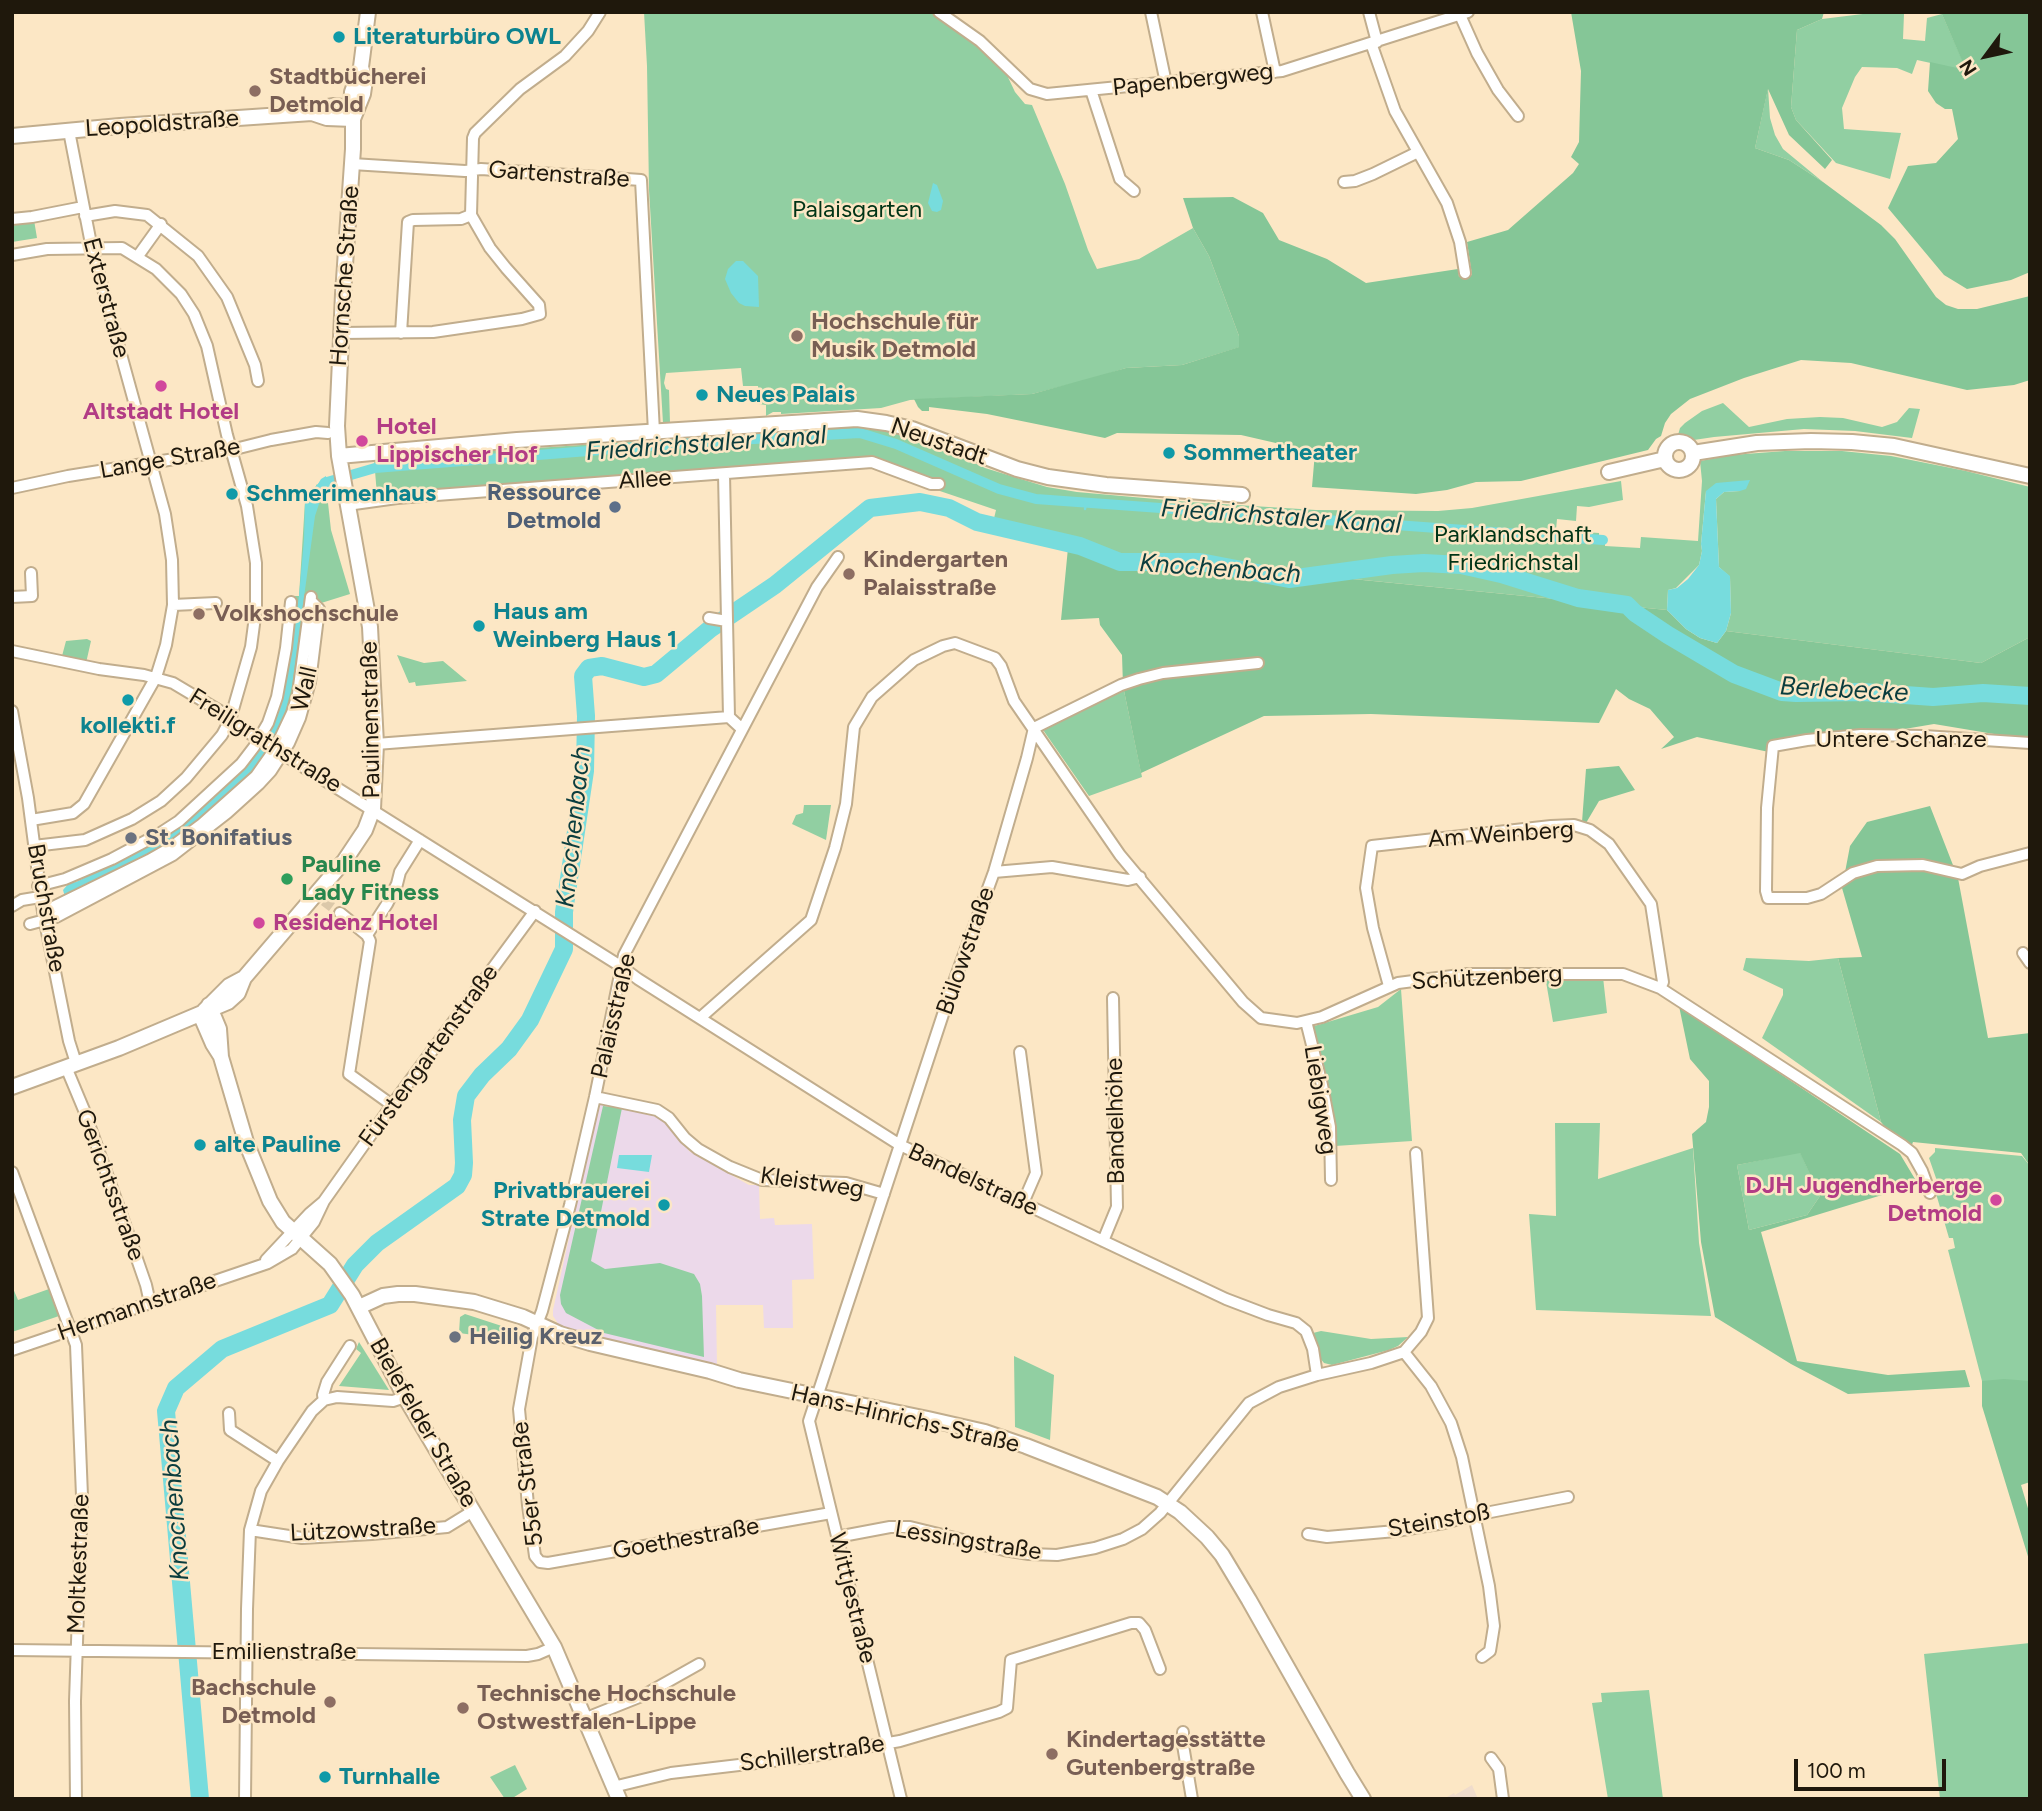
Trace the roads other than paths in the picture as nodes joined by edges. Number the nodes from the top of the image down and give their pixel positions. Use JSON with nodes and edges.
{"nodes":[{"id":1,"x":368,"y":12,"type":"edge"},
{"id":2,"x":600,"y":12,"type":"edge"},
{"id":3,"x":1151,"y":12,"type":"edge"},
{"id":4,"x":1262,"y":12,"type":"edge"},
{"id":5,"x":1368,"y":12,"type":"edge"},
{"id":6,"x":946,"y":14,"type":"edge"},
{"id":7,"x":1464,"y":14,"type":"edge"},
{"id":8,"x":1374,"y":43,"type":"junction"},
{"id":9,"x":1275,"y":72,"type":"junction"},
{"id":10,"x":1166,"y":83,"type":"junction"},
{"id":11,"x":1091,"y":90,"type":"junction"},
{"id":12,"x":352,"y":113,"type":"junction"},
{"id":13,"x":1518,"y":116,"type":"dead end"},
{"id":14,"x":69,"y":131,"type":"junction"},
{"id":15,"x":12,"y":136,"type":"edge"},
{"id":16,"x":1418,"y":152,"type":"junction"},
{"id":17,"x":352,"y":164,"type":"junction"},
{"id":18,"x":472,"y":169,"type":"junction"},
{"id":19,"x":1344,"y":182,"type":"dead end"},
{"id":20,"x":1134,"y":191,"type":"dead end"},
{"id":21,"x":84,"y":211,"type":"junction"},
{"id":22,"x":471,"y":215,"type":"junction"},
{"id":23,"x":12,"y":219,"type":"edge"},
{"id":24,"x":160,"y":224,"type":"junction"},
{"id":25,"x":92,"y":249,"type":"junction"},
{"id":26,"x":12,"y":255,"type":"edge"},
{"id":27,"x":138,"y":257,"type":"junction"},
{"id":28,"x":1465,"y":273,"type":"dead end"},
{"id":29,"x":341,"y":333,"type":"junction"},
{"id":30,"x":401,"y":333,"type":"junction"},
{"id":31,"x":258,"y":381,"type":"dead end"},
{"id":32,"x":654,"y":432,"type":"junction"},
{"id":33,"x":332,"y":433,"type":"junction"},
{"id":34,"x":231,"y":450,"type":"junction"},
{"id":35,"x":152,"y":464,"type":"junction"},
{"id":36,"x":341,"y":470,"type":"junction"},
{"id":37,"x":1609,"y":472,"type":"dead end"},
{"id":38,"x":724,"y":474,"type":"junction"},
{"id":39,"x":2030,"y":476,"type":"edge"},
{"id":40,"x":939,"y":484,"type":"dead end"},
{"id":41,"x":12,"y":488,"type":"edge"},
{"id":42,"x":1242,"y":495,"type":"dead end"},
{"id":43,"x":347,"y":505,"type":"junction"},
{"id":44,"x":838,"y":557,"type":"dead end"},
{"id":45,"x":31,"y":572,"type":"dead end"},
{"id":46,"x":12,"y":597,"type":"edge"},
{"id":47,"x":311,"y":598,"type":"dead end"},
{"id":48,"x":291,"y":602,"type":"dead end"},
{"id":49,"x":216,"y":603,"type":"dead end"},
{"id":50,"x":173,"y":606,"type":"junction"},
{"id":51,"x":709,"y":618,"type":"dead end"},
{"id":52,"x":727,"y":622,"type":"junction"},
{"id":53,"x":12,"y":651,"type":"edge"},
{"id":54,"x":1258,"y":663,"type":"dead end"},
{"id":55,"x":156,"y":677,"type":"junction"},
{"id":56,"x":12,"y":711,"type":"edge"},
{"id":57,"x":729,"y":717,"type":"junction"},
{"id":58,"x":230,"y":720,"type":"junction"},
{"id":59,"x":1034,"y":728,"type":"junction"},
{"id":60,"x":742,"y":729,"type":"junction"},
{"id":61,"x":2030,"y":743,"type":"edge"},
{"id":62,"x":376,"y":744,"type":"junction"},
{"id":63,"x":270,"y":746,"type":"junction"},
{"id":64,"x":373,"y":809,"type":"junction"},
{"id":65,"x":31,"y":820,"type":"junction"},
{"id":66,"x":420,"y":840,"type":"junction"},
{"id":67,"x":39,"y":845,"type":"junction"},
{"id":68,"x":2030,"y":853,"type":"edge"},
{"id":69,"x":994,"y":873,"type":"junction"},
{"id":70,"x":1140,"y":877,"type":"junction"},
{"id":71,"x":39,"y":887,"type":"junction"},
{"id":72,"x":12,"y":905,"type":"edge"},
{"id":73,"x":535,"y":911,"type":"junction"},
{"id":74,"x":340,"y":913,"type":"tunnel mouth"},
{"id":75,"x":44,"y":916,"type":"junction"},
{"id":76,"x":30,"y":924,"type":"dead end"},
{"id":77,"x":367,"y":935,"type":"junction"},
{"id":78,"x":2023,"y":953,"type":"dead end"},
{"id":79,"x":2030,"y":963,"type":"edge"},
{"id":80,"x":622,"y":967,"type":"junction"},
{"id":81,"x":1389,"y":986,"type":"junction"},
{"id":82,"x":1660,"y":988,"type":"junction"},
{"id":83,"x":1114,"y":998,"type":"dead end"},
{"id":84,"x":207,"y":1010,"type":"junction"},
{"id":85,"x":700,"y":1018,"type":"junction"},
{"id":86,"x":1306,"y":1021,"type":"junction"},
{"id":87,"x":1020,"y":1052,"type":"dead end"},
{"id":88,"x":71,"y":1065,"type":"junction"},
{"id":89,"x":12,"y":1087,"type":"edge"},
{"id":90,"x":595,"y":1097,"type":"junction"},
{"id":91,"x":392,"y":1105,"type":"junction"},
{"id":92,"x":900,"y":1144,"type":"junction"},
{"id":93,"x":1416,"y":1153,"type":"dead end"},
{"id":94,"x":12,"y":1172,"type":"edge"},
{"id":95,"x":1331,"y":1180,"type":"dead end"},
{"id":96,"x":1930,"y":1193,"type":"dead end"},
{"id":97,"x":884,"y":1194,"type":"junction"},
{"id":98,"x":1023,"y":1203,"type":"junction"},
{"id":99,"x":298,"y":1236,"type":"junction"},
{"id":100,"x":1102,"y":1241,"type":"junction"},
{"id":101,"x":150,"y":1303,"type":"junction"},
{"id":102,"x":359,"y":1307,"type":"junction"},
{"id":103,"x":537,"y":1322,"type":"junction"},
{"id":104,"x":70,"y":1330,"type":"junction"},
{"id":105,"x":350,"y":1346,"type":"dead end"},
{"id":106,"x":12,"y":1350,"type":"edge"},
{"id":107,"x":1404,"y":1352,"type":"junction"},
{"id":108,"x":1317,"y":1375,"type":"junction"},
{"id":109,"x":405,"y":1397,"type":"junction"},
{"id":110,"x":815,"y":1397,"type":"junction"},
{"id":111,"x":324,"y":1400,"type":"junction"},
{"id":112,"x":229,"y":1413,"type":"dead end"},
{"id":113,"x":278,"y":1461,"type":"junction"},
{"id":114,"x":1569,"y":1497,"type":"dead end"},
{"id":115,"x":1168,"y":1503,"type":"junction"},
{"id":116,"x":473,"y":1511,"type":"junction"},
{"id":117,"x":831,"y":1513,"type":"junction"},
{"id":118,"x":1475,"y":1515,"type":"junction"},
{"id":119,"x":250,"y":1530,"type":"junction"},
{"id":120,"x":1308,"y":1535,"type":"dead end"},
{"id":121,"x":838,"y":1536,"type":"junction"},
{"id":122,"x":540,"y":1562,"type":"joint"},
{"id":123,"x":554,"y":1647,"type":"junction"},
{"id":124,"x":12,"y":1650,"type":"edge"},
{"id":125,"x":76,"y":1650,"type":"junction"},
{"id":126,"x":247,"y":1652,"type":"junction"},
{"id":127,"x":1482,"y":1657,"type":"dead end"},
{"id":128,"x":699,"y":1664,"type":"dead end"},
{"id":129,"x":1160,"y":1669,"type":"dead end"},
{"id":130,"x":584,"y":1719,"type":"junction"},
{"id":131,"x":1183,"y":1732,"type":"dead end"},
{"id":132,"x":887,"y":1744,"type":"junction"},
{"id":133,"x":1491,"y":1758,"type":"dead end"},
{"id":134,"x":616,"y":1793,"type":"edge"},
{"id":135,"x":76,"y":1799,"type":"edge"},
{"id":136,"x":245,"y":1799,"type":"edge"},
{"id":137,"x":901,"y":1799,"type":"edge"},
{"id":138,"x":1192,"y":1799,"type":"edge"},
{"id":139,"x":1363,"y":1799,"type":"edge"},
{"id":140,"x":1503,"y":1799,"type":"edge"}],
"edges":[{"from":1,"to":12,"type":"main road","name":"Hornsche Straße"},
{"from":2,"to":18,"type":"street"},
{"from":3,"to":10,"type":"street"},
{"from":4,"to":9,"type":"street"},
{"from":5,"to":8,"type":"street"},
{"from":6,"to":11,"type":"street","name":"Papenbergweg"},
{"from":7,"to":8,"type":"street","name":"Papenbergweg"},
{"from":7,"to":13,"type":"street"},
{"from":8,"to":9,"type":"street","name":"Papenbergweg"},
{"from":8,"to":16,"type":"street"},
{"from":9,"to":10,"type":"street","name":"Papenbergweg"},
{"from":10,"to":11,"type":"street","name":"Papenbergweg"},
{"from":11,"to":20,"type":"street"},
{"from":12,"to":14,"type":"main road","name":"Leopoldstraße"},
{"from":12,"to":17,"type":"main road","name":"Hornsche Straße"},
{"from":14,"to":15,"type":"main road","name":"Leopoldstraße"},
{"from":14,"to":21,"type":"street","name":"Exterstraße"},
{"from":16,"to":19,"type":"street"},
{"from":16,"to":28,"type":"street"},
{"from":17,"to":18,"type":"street","name":"Gartenstraße"},
{"from":17,"to":29,"type":"main road","name":"Hornsche Straße"},
{"from":18,"to":22,"type":"street"},
{"from":18,"to":32,"type":"street","name":"Gartenstraße"},
{"from":21,"to":23,"type":"street"},
{"from":21,"to":24,"type":"street"},
{"from":21,"to":25,"type":"street","name":"Exterstraße"},
{"from":22,"to":30,"type":"street"},
{"from":22,"to":30,"type":"street"},
{"from":24,"to":27,"type":"street"},
{"from":24,"to":31,"type":"street"},
{"from":25,"to":26,"type":"street"},
{"from":25,"to":27,"type":"street"},
{"from":25,"to":35,"type":"street","name":"Exterstraße"},
{"from":27,"to":34,"type":"street"},
{"from":29,"to":30,"type":"street"},
{"from":29,"to":33,"type":"main road","name":"Hornsche Straße"},
{"from":32,"to":36,"type":"main road","name":"Neustadt"},
{"from":32,"to":42,"type":"main road","name":"Neustadt"},
{"from":33,"to":34,"type":"street","name":"Lange Straße"},
{"from":33,"to":36,"type":"main road","name":"Hornsche Straße"},
{"from":34,"to":35,"type":"street","name":"Lange Straße"},
{"from":34,"to":58,"type":"street"},
{"from":35,"to":41,"type":"street","name":"Lange Straße"},
{"from":35,"to":50,"type":"street","name":"Exterstraße"},
{"from":36,"to":43,"type":"main road","name":"Hornsche Straße"},
{"from":37,"to":39,"type":"main road"},
{"from":38,"to":40,"type":"street","name":"Allee"},
{"from":38,"to":43,"type":"street","name":"Allee"},
{"from":38,"to":52,"type":"street"},
{"from":43,"to":62,"type":"main road","name":"Paulinenstraße"},
{"from":44,"to":60,"type":"street","name":"Palaisstraße"},
{"from":45,"to":46,"type":"street"},
{"from":47,"to":63,"type":"street","name":"Wall"},
{"from":48,"to":63,"type":"street"},
{"from":49,"to":50,"type":"street"},
{"from":50,"to":55,"type":"street","name":"Exterstraße"},
{"from":51,"to":52,"type":"street"},
{"from":52,"to":57,"type":"street"},
{"from":53,"to":55,"type":"street","name":"Freiligrathstraße"},
{"from":54,"to":59,"type":"street"},
{"from":55,"to":58,"type":"street","name":"Freiligrathstraße"},
{"from":55,"to":65,"type":"street","name":"Exterstraße"},
{"from":56,"to":65,"type":"street","name":"Bruchstraße"},
{"from":57,"to":60,"type":"street"},
{"from":57,"to":62,"type":"street"},
{"from":58,"to":63,"type":"street","name":"Freiligrathstraße"},
{"from":58,"to":67,"type":"street"},
{"from":59,"to":69,"type":"street","name":"Bülowstraße"},
{"from":59,"to":70,"type":"street","name":"Schützenberg"},
{"from":59,"to":85,"type":"street","name":"Schützenberg"},
{"from":60,"to":80,"type":"street","name":"Palaisstraße"},
{"from":61,"to":68,"type":"street","name":"Untere Schanze"},
{"from":62,"to":64,"type":"main road","name":"Paulinenstraße"},
{"from":63,"to":64,"type":"street","name":"Freiligrathstraße"},
{"from":63,"to":71,"type":"street"},
{"from":63,"to":75,"type":"street","name":"Wall"},
{"from":64,"to":66,"type":"street","name":"Freiligrathstraße"},
{"from":64,"to":84,"type":"main road","name":"Paulinenstraße"},
{"from":65,"to":67,"type":"street","name":"Bruchstraße"},
{"from":66,"to":73,"type":"street","name":"Freiligrathstraße"},
{"from":66,"to":77,"type":"street"},
{"from":67,"to":71,"type":"street","name":"Bruchstraße"},
{"from":69,"to":70,"type":"street"},
{"from":69,"to":92,"type":"street","name":"Bülowstraße"},
{"from":70,"to":86,"type":"street","name":"Schützenberg"},
{"from":71,"to":72,"type":"street"},
{"from":71,"to":75,"type":"street","name":"Bruchstraße"},
{"from":73,"to":80,"type":"street","name":"Freiligrathstraße"},
{"from":73,"to":91,"type":"street","name":"Fürstengartenstraße"},
{"from":74,"to":77,"type":"street"},
{"from":75,"to":76,"type":"street","name":"Wall"},
{"from":75,"to":88,"type":"street","name":"Bruchstraße"},
{"from":77,"to":91,"type":"street"},
{"from":78,"to":79,"type":"street"},
{"from":80,"to":85,"type":"street","name":"Bandelstraße"},
{"from":80,"to":90,"type":"street","name":"Palaisstraße"},
{"from":81,"to":82,"type":"street","name":"Schützenberg"},
{"from":81,"to":82,"type":"street","name":"Am Weinberg"},
{"from":81,"to":86,"type":"street","name":"Schützenberg"},
{"from":82,"to":96,"type":"street","name":"Schützenberg"},
{"from":83,"to":100,"type":"street","name":"Bandelhöhe"},
{"from":84,"to":88,"type":"main road","name":"Paulinenstraße"},
{"from":84,"to":99,"type":"main road","name":"Bielefelder Straße"},
{"from":85,"to":92,"type":"street","name":"Bandelstraße"},
{"from":86,"to":95,"type":"street","name":"Liebigweg"},
{"from":87,"to":98,"type":"street"},
{"from":88,"to":89,"type":"main road","name":"Paulinenstraße"},
{"from":88,"to":101,"type":"street","name":"Gerichtsstraße"},
{"from":90,"to":97,"type":"street","name":"Kleistweg"},
{"from":90,"to":103,"type":"street","name":"Palaisstraße"},
{"from":91,"to":99,"type":"street","name":"Fürstengartenstraße"},
{"from":92,"to":97,"type":"street","name":"Bülowstraße"},
{"from":92,"to":98,"type":"street","name":"Bandelstraße"},
{"from":93,"to":107,"type":"street"},
{"from":94,"to":104,"type":"street","name":"Moltkestraße"},
{"from":97,"to":110,"type":"street","name":"Bülowstraße"},
{"from":98,"to":100,"type":"street","name":"Bandelstraße"},
{"from":99,"to":101,"type":"street","name":"Hermannstraße"},
{"from":99,"to":102,"type":"main road","name":"Bielefelder Straße"},
{"from":100,"to":108,"type":"street","name":"Bandelstraße"},
{"from":101,"to":104,"type":"street","name":"Hermannstraße"},
{"from":102,"to":103,"type":"main road","name":"Hans-Hinrichs-Straße"},
{"from":102,"to":109,"type":"main road","name":"Bielefelder Straße"},
{"from":103,"to":110,"type":"main road","name":"Hans-Hinrichs-Straße"},
{"from":103,"to":122,"type":"street","name":"55er Straße"},
{"from":104,"to":106,"type":"street","name":"Hermannstraße"},
{"from":104,"to":125,"type":"street","name":"Moltkestraße"},
{"from":105,"to":111,"type":"street"},
{"from":107,"to":108,"type":"street","name":"Lessingstraße"},
{"from":107,"to":118,"type":"street"},
{"from":108,"to":115,"type":"street","name":"Lessingstraße"},
{"from":109,"to":111,"type":"street"},
{"from":109,"to":116,"type":"main road","name":"Bielefelder Straße"},
{"from":110,"to":115,"type":"main road","name":"Hans-Hinrichs-Straße"},
{"from":110,"to":117,"type":"street","name":"Wittjestraße"},
{"from":111,"to":113,"type":"street"},
{"from":112,"to":113,"type":"street"},
{"from":113,"to":119,"type":"street"},
{"from":114,"to":118,"type":"street","name":"Steinstoß"},
{"from":115,"to":121,"type":"street","name":"Lessingstraße"},
{"from":115,"to":139,"type":"main road","name":"Hans-Hinrichs-Straße"},
{"from":116,"to":119,"type":"street","name":"Lützowstraße"},
{"from":116,"to":123,"type":"main road","name":"Bielefelder Straße"},
{"from":117,"to":121,"type":"street","name":"Wittjestraße"},
{"from":117,"to":122,"type":"street","name":"Goethestraße"},
{"from":118,"to":120,"type":"street","name":"Steinstoß"},
{"from":118,"to":127,"type":"street"},
{"from":119,"to":126,"type":"street"},
{"from":121,"to":132,"type":"street","name":"Wittjestraße"},
{"from":123,"to":126,"type":"street","name":"Emilienstraße"},
{"from":123,"to":130,"type":"main road","name":"Bielefelder Straße"},
{"from":124,"to":125,"type":"street","name":"Emilienstraße"},
{"from":125,"to":126,"type":"street","name":"Emilienstraße"},
{"from":125,"to":135,"type":"street","name":"Moltkestraße"},
{"from":126,"to":136,"type":"street"},
{"from":128,"to":130,"type":"street"},
{"from":129,"to":132,"type":"street","name":"Schillerstraße"},
{"from":130,"to":134,"type":"main road","name":"Bielefelder Straße"},
{"from":131,"to":138,"type":"street"},
{"from":132,"to":134,"type":"street","name":"Schillerstraße"},
{"from":132,"to":137,"type":"street","name":"Wittjestraße"},
{"from":133,"to":140,"type":"street"}]}
